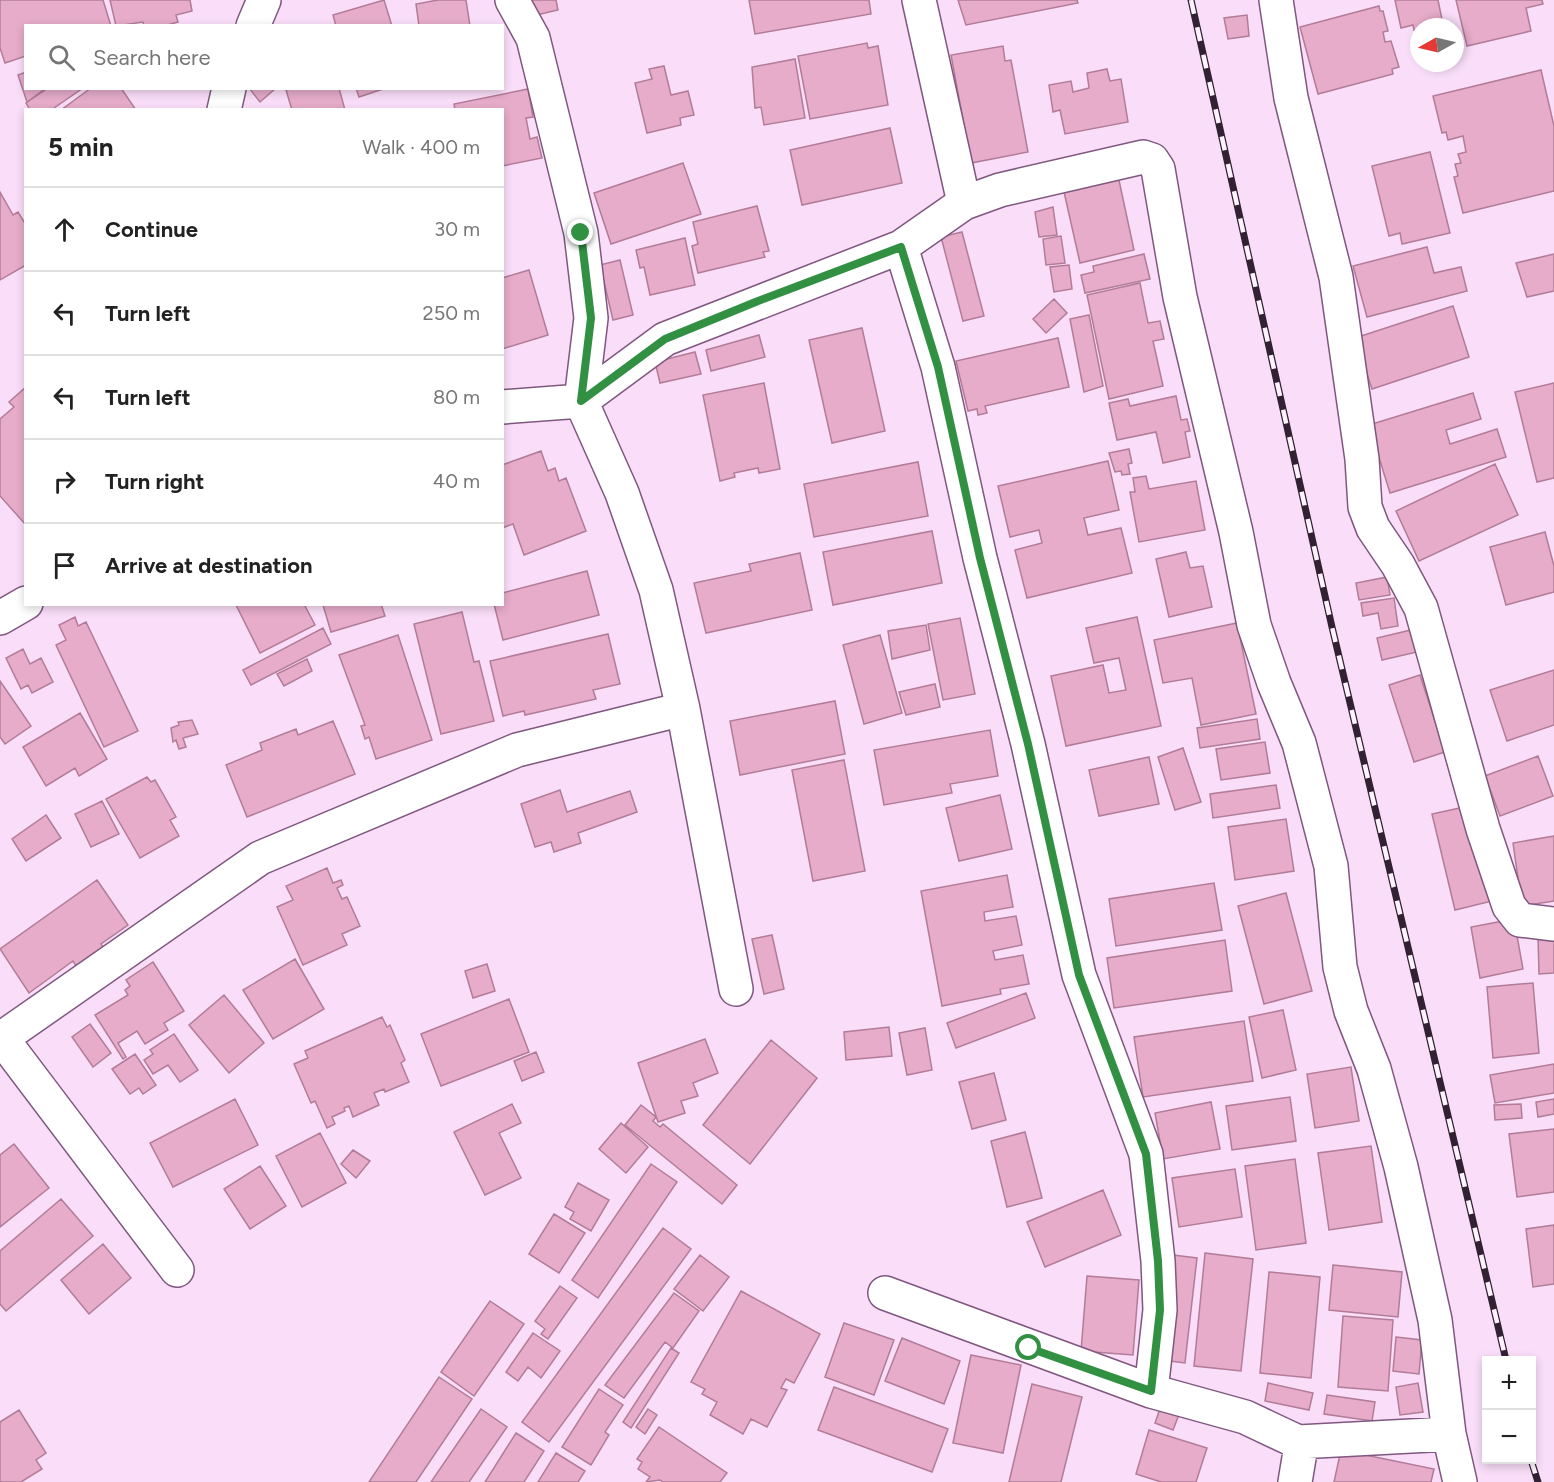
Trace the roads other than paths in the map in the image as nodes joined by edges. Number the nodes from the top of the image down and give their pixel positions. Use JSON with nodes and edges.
{"nodes":[{"id":1,"x":264,"y":0,"type":"edge"},
{"id":2,"x":512,"y":0,"type":"edge"},
{"id":3,"x":919,"y":0,"type":"edge"},
{"id":4,"x":1276,"y":0,"type":"edge"},
{"id":5,"x":254,"y":24,"type":"edge"},
{"id":6,"x":229,"y":90,"type":"edge"},
{"id":7,"x":224,"y":108,"type":"edge"},
{"id":8,"x":964,"y":203,"type":"junction"},
{"id":9,"x":901,"y":247,"type":"junction"},
{"id":10,"x":581,"y":401,"type":"junction"},
{"id":11,"x":504,"y":407,"type":"edge"},
{"id":12,"x":24,"y":604,"type":"edge"},
{"id":13,"x":0,"y":618,"type":"edge"},
{"id":14,"x":683,"y":709,"type":"junction"},
{"id":15,"x":1554,"y":924,"type":"edge"},
{"id":16,"x":736,"y":989,"type":"dead end"},
{"id":17,"x":1,"y":1037,"type":"edge"},
{"id":18,"x":177,"y":1270,"type":"dead end"},
{"id":19,"x":885,"y":1293,"type":"dead end"},
{"id":20,"x":1151,"y":1391,"type":"junction"},
{"id":21,"x":1449,"y":1434,"type":"junction"},
{"id":22,"x":1298,"y":1442,"type":"junction"},
{"id":23,"x":1296,"y":1482,"type":"edge"},
{"id":24,"x":1460,"y":1482,"type":"edge"}],
"edges":[{"from":1,"to":5,"type":"street"},
{"from":2,"to":10,"type":"street"},
{"from":3,"to":8,"type":"street"},
{"from":4,"to":15,"type":"street"},
{"from":6,"to":7,"type":"street"},
{"from":8,"to":9,"type":"street"},
{"from":8,"to":21,"type":"street"},
{"from":9,"to":10,"type":"street"},
{"from":9,"to":20,"type":"street"},
{"from":10,"to":11,"type":"street"},
{"from":10,"to":14,"type":"street"},
{"from":12,"to":13,"type":"street"},
{"from":14,"to":16,"type":"street"},
{"from":14,"to":17,"type":"street"},
{"from":17,"to":18,"type":"street"},
{"from":19,"to":20,"type":"street"},
{"from":20,"to":22,"type":"street"},
{"from":21,"to":22,"type":"street"},
{"from":21,"to":24,"type":"street"},
{"from":22,"to":23,"type":"street"}]}
